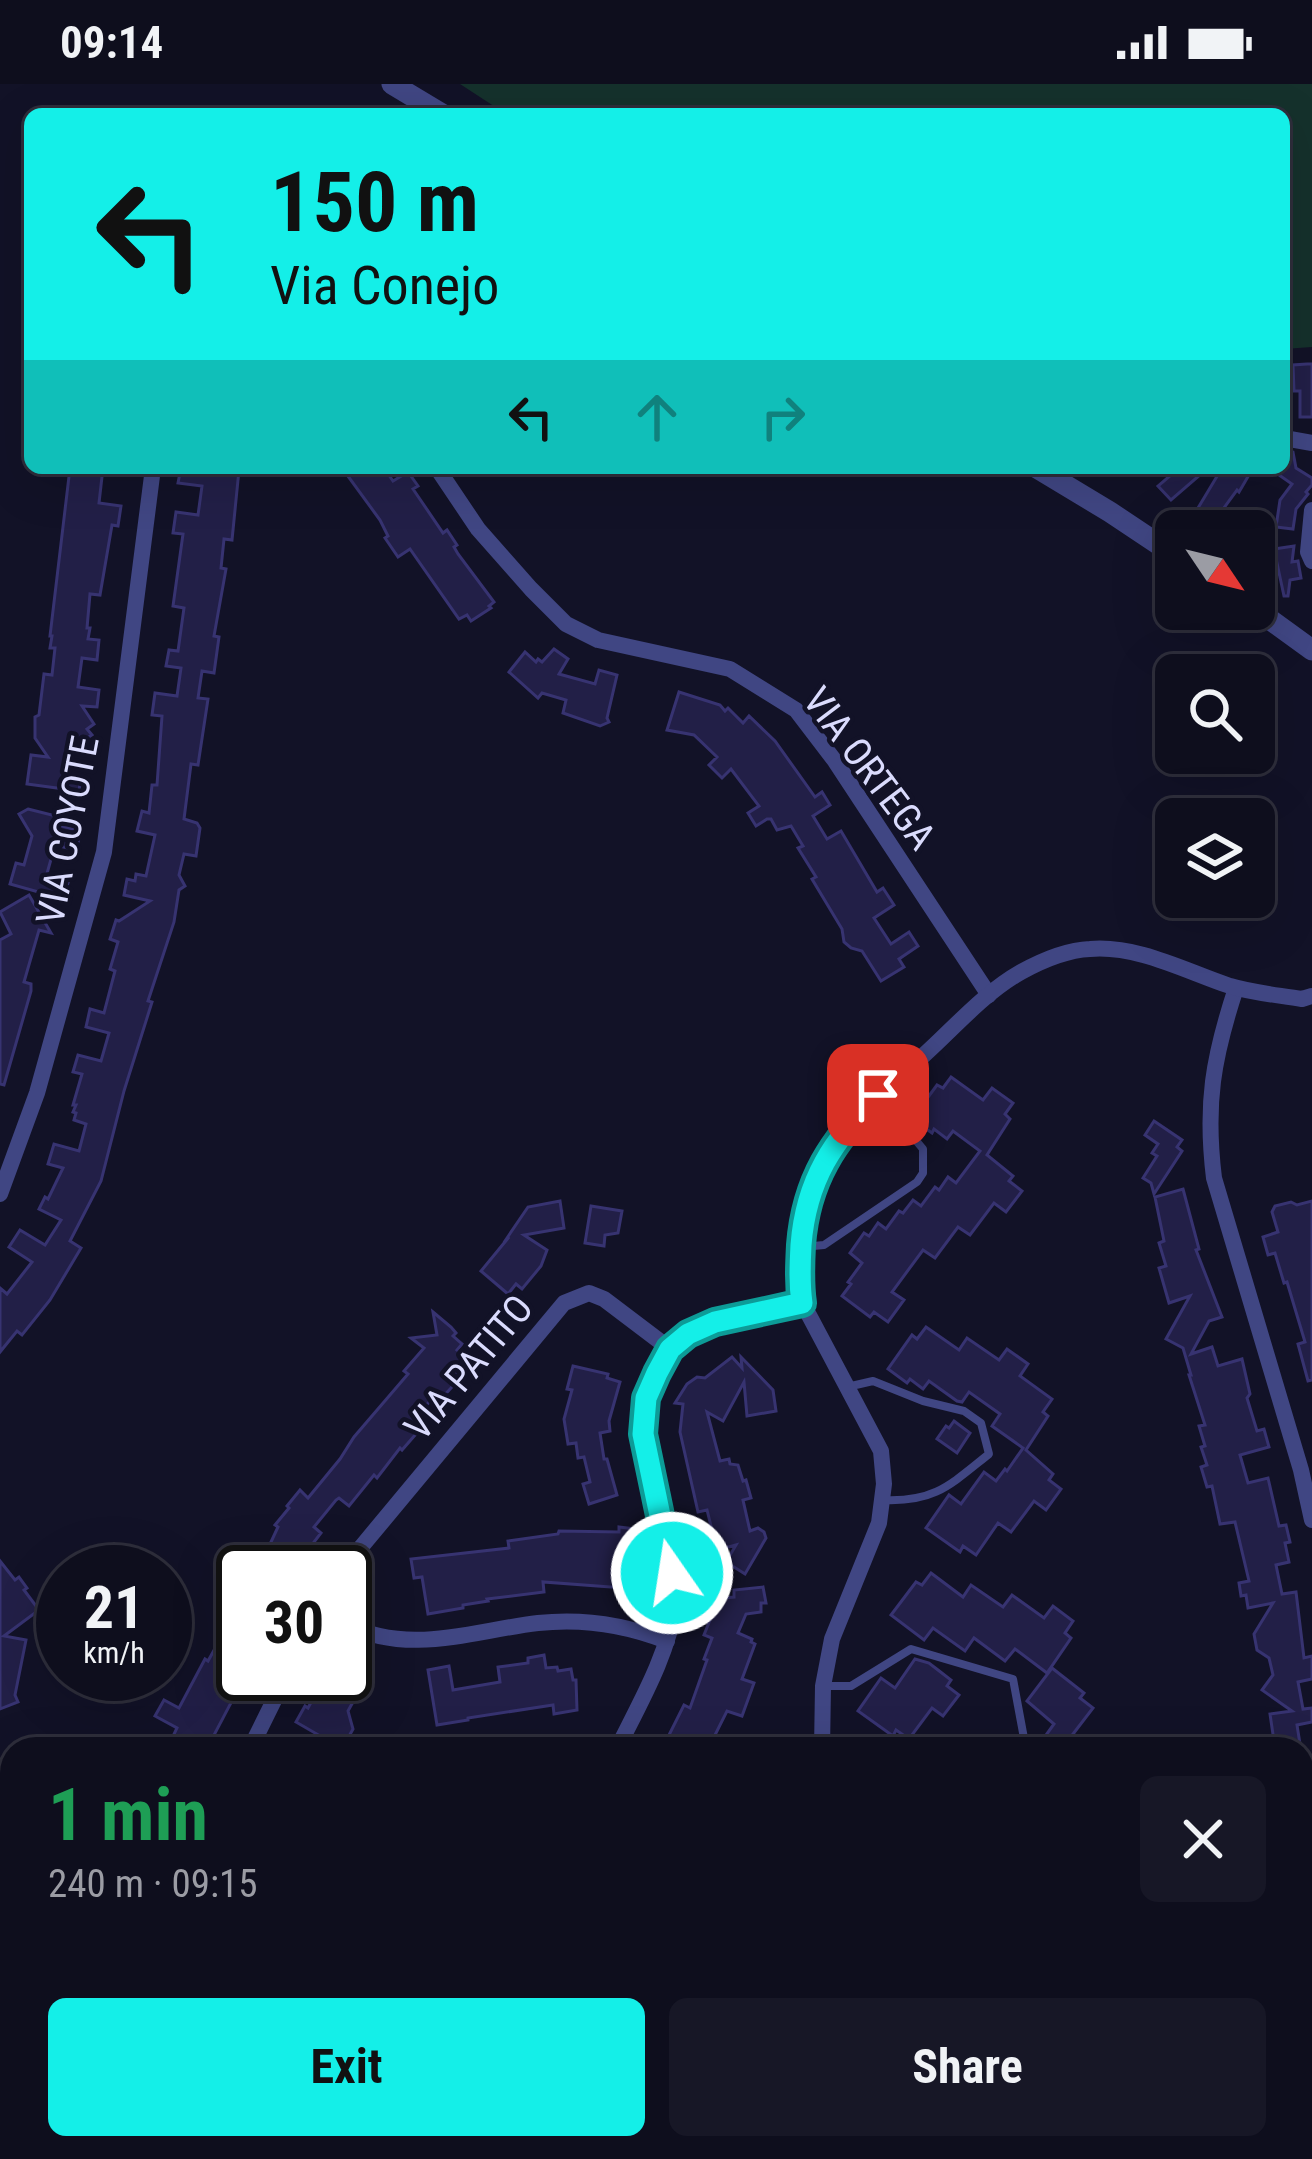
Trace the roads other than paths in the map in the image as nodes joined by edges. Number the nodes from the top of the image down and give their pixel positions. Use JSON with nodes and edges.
{"nodes":[{"id":1,"x":392,"y":84,"type":"edge"},
{"id":2,"x":432,"y":108,"type":"edge"},
{"id":3,"x":152,"y":474,"type":"edge"},
{"id":4,"x":441,"y":474,"type":"edge"},
{"id":5,"x":1046,"y":474,"type":"edge"},
{"id":6,"x":1312,"y":510,"type":"edge"},
{"id":7,"x":1155,"y":542,"type":"edge"},
{"id":8,"x":1312,"y":562,"type":"edge"},
{"id":9,"x":1275,"y":623,"type":"edge"},
{"id":10,"x":1312,"y":650,"type":"edge"},
{"id":11,"x":1236,"y":988,"type":"junction"},
{"id":12,"x":989,"y":994,"type":"junction"},
{"id":13,"x":1312,"y":997,"type":"edge"},
{"id":14,"x":878,"y":1095,"type":"junction"},
{"id":15,"x":0,"y":1194,"type":"edge"},
{"id":16,"x":801,"y":1247,"type":"junction"},
{"id":17,"x":802,"y":1303,"type":"junction"},
{"id":18,"x":670,"y":1349,"type":"junction"},
{"id":19,"x":847,"y":1387,"type":"junction"},
{"id":20,"x":882,"y":1499,"type":"junction"},
{"id":21,"x":1312,"y":1520,"type":"edge"},
{"id":22,"x":363,"y":1545,"type":"edge"},
{"id":23,"x":372,"y":1635,"type":"edge"},
{"id":24,"x":668,"y":1641,"type":"junction"},
{"id":25,"x":823,"y":1687,"type":"junction"},
{"id":26,"x":274,"y":1701,"type":"edge"},
{"id":27,"x":256,"y":1737,"type":"edge"},
{"id":28,"x":622,"y":1737,"type":"edge"},
{"id":29,"x":822,"y":1737,"type":"edge"},
{"id":30,"x":1024,"y":1737,"type":"edge"}],
"edges":[{"from":1,"to":2,"type":"street"},
{"from":3,"to":15,"type":"street","name":"VIA COYOTE"},
{"from":4,"to":12,"type":"street","name":"VIA ORTEGA"},
{"from":5,"to":7,"type":"street"},
{"from":6,"to":8,"type":"street"},
{"from":9,"to":10,"type":"street"},
{"from":11,"to":12,"type":"street"},
{"from":11,"to":13,"type":"street"},
{"from":11,"to":21,"type":"street"},
{"from":12,"to":14,"type":"street"},
{"from":14,"to":16,"type":"street"},
{"from":14,"to":16,"type":"lane"},
{"from":16,"to":17,"type":"street"},
{"from":17,"to":18,"type":"street"},
{"from":17,"to":19,"type":"street"},
{"from":18,"to":22,"type":"street","name":"VIA PATITO"},
{"from":18,"to":24,"type":"street"},
{"from":19,"to":20,"type":"street"},
{"from":19,"to":20,"type":"lane"},
{"from":20,"to":25,"type":"street"},
{"from":23,"to":24,"type":"street"},
{"from":24,"to":28,"type":"street"},
{"from":25,"to":29,"type":"street"},
{"from":25,"to":30,"type":"lane"},
{"from":26,"to":27,"type":"street"}]}
